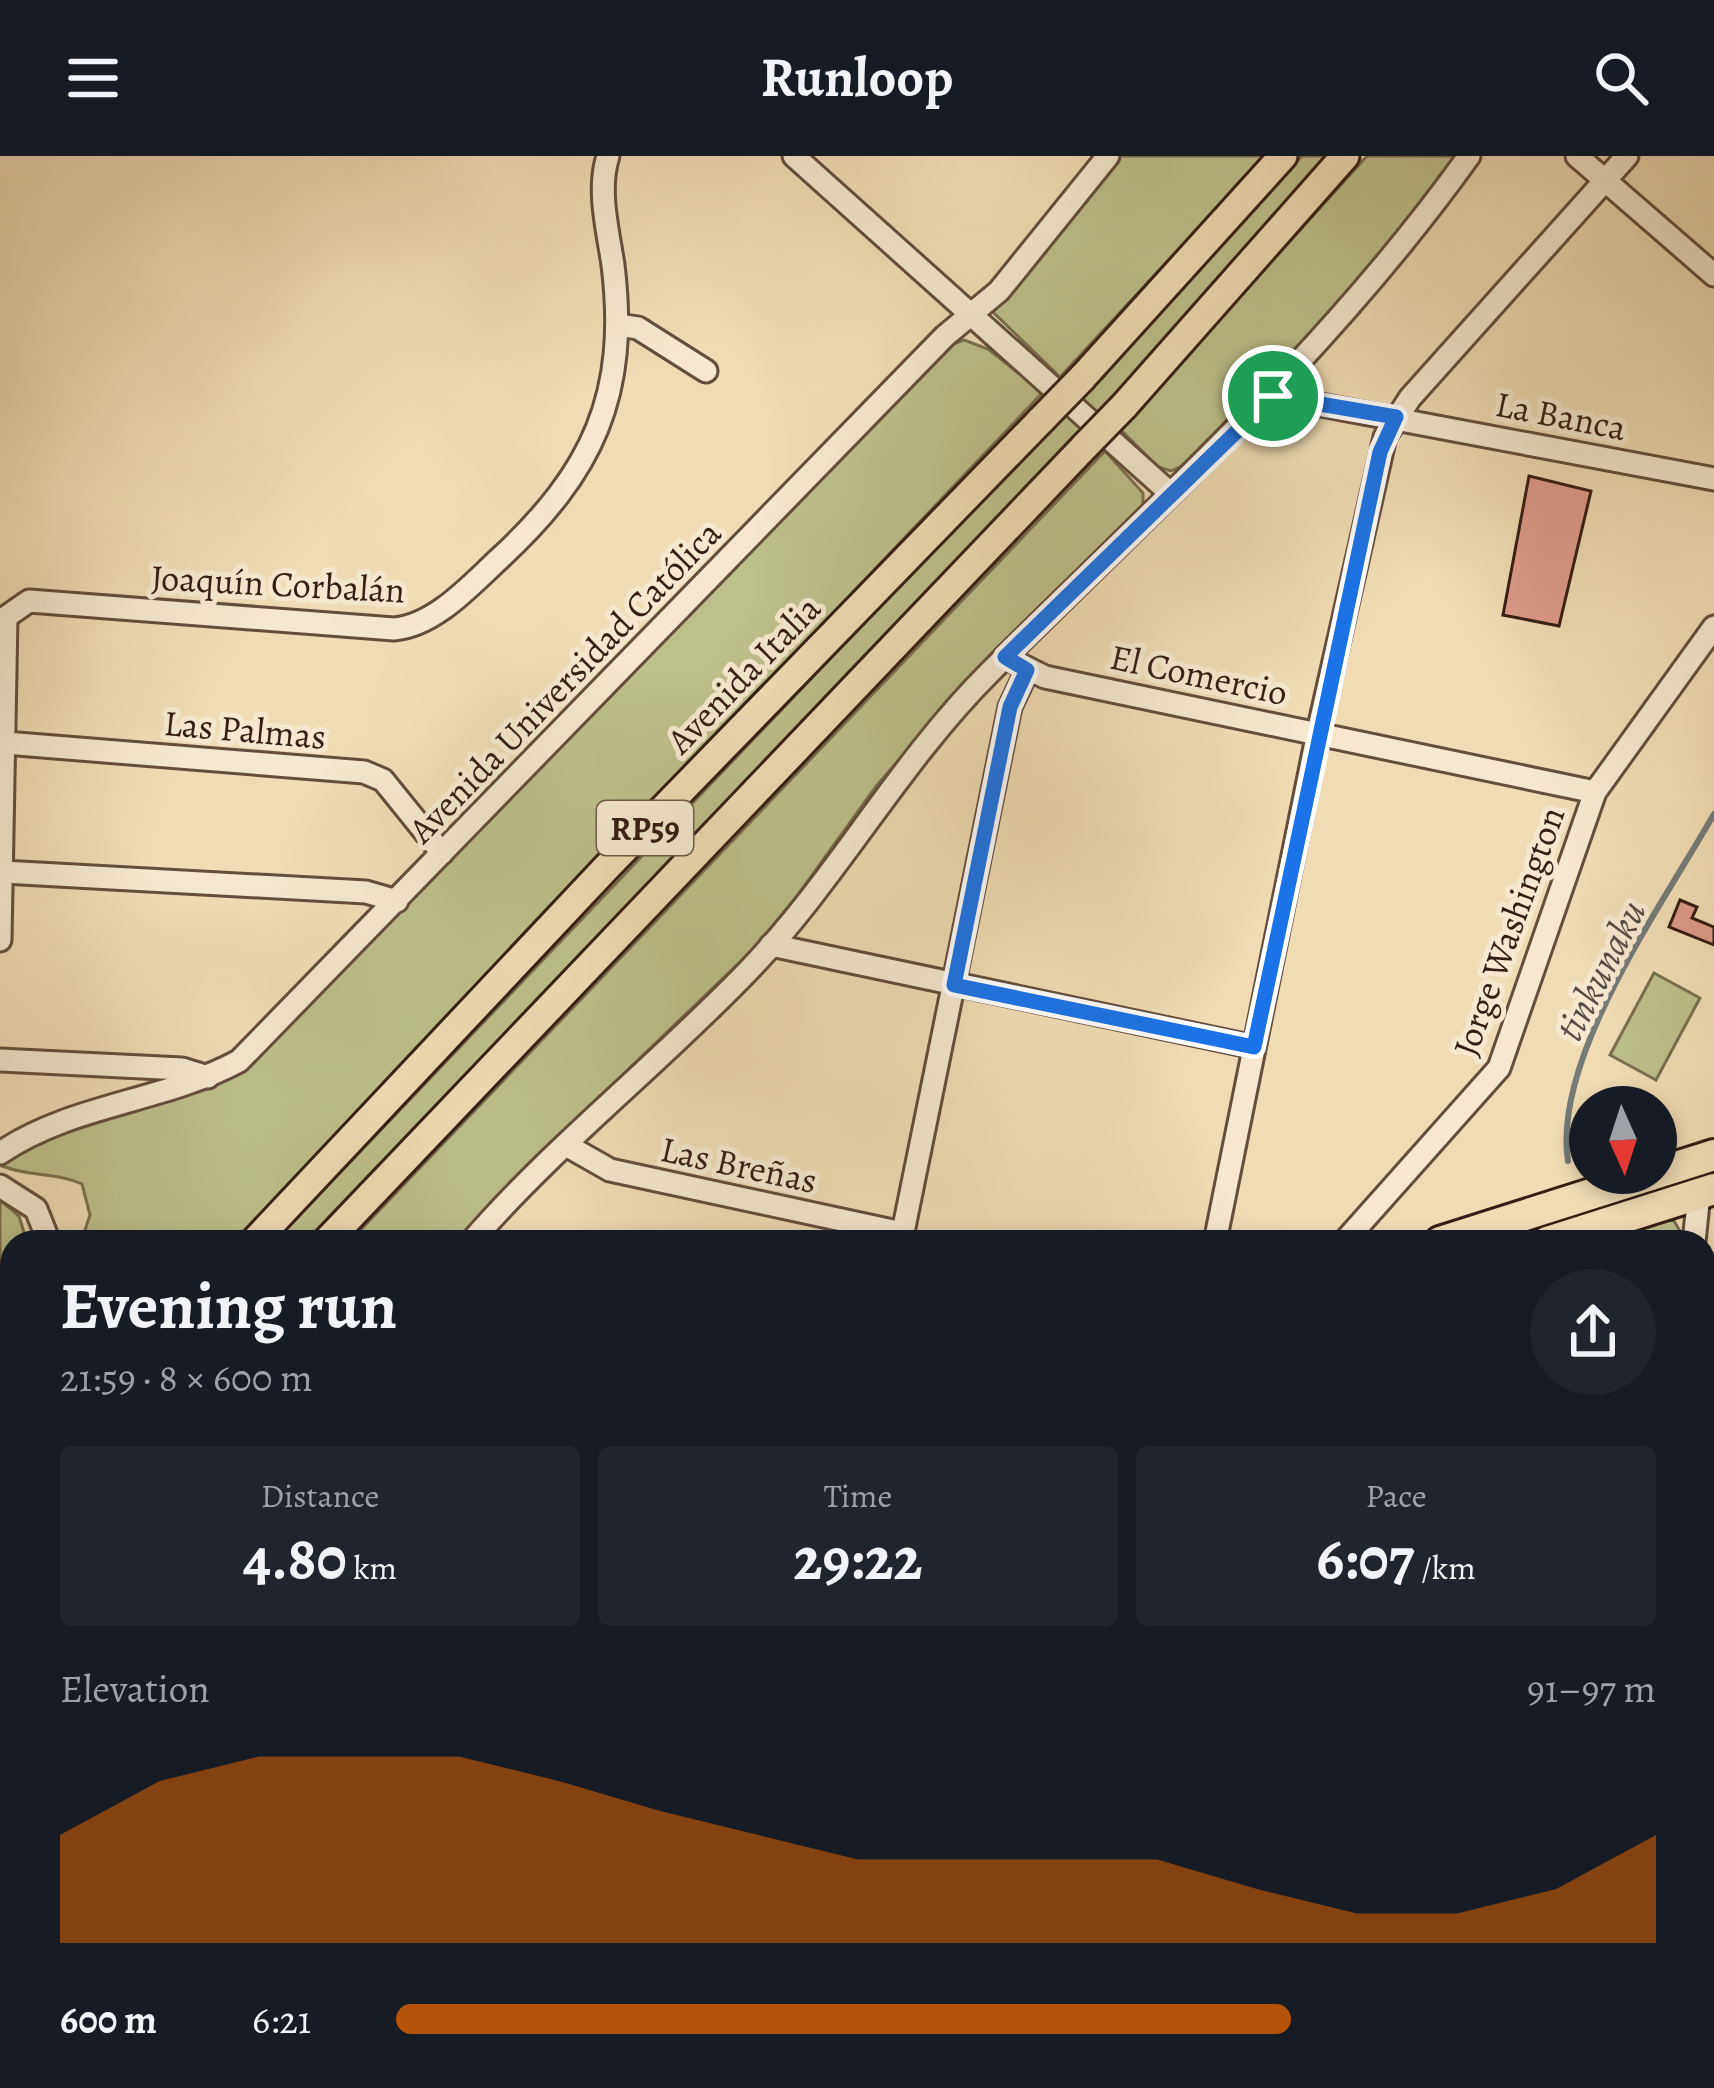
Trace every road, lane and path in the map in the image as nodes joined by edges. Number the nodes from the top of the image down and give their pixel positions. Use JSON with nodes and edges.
{"nodes":[{"id":1,"x":608,"y":156,"type":"edge"},
{"id":2,"x":794,"y":156,"type":"edge"},
{"id":3,"x":1108,"y":156,"type":"edge"},
{"id":4,"x":1283,"y":156,"type":"edge"},
{"id":5,"x":1345,"y":156,"type":"edge"},
{"id":6,"x":1469,"y":156,"type":"edge"},
{"id":7,"x":1576,"y":156,"type":"edge"},
{"id":8,"x":1627,"y":156,"type":"edge"},
{"id":9,"x":1605,"y":180,"type":"junction"},
{"id":10,"x":1714,"y":274,"type":"edge"},
{"id":11,"x":974,"y":315,"type":"junction"},
{"id":12,"x":618,"y":325,"type":"junction"},
{"id":13,"x":706,"y":371,"type":"dead end"},
{"id":14,"x":1273,"y":396,"type":"junction"},
{"id":15,"x":1396,"y":417,"type":"junction"},
{"id":16,"x":1714,"y":479,"type":"edge"},
{"id":17,"x":1171,"y":493,"type":"junction"},
{"id":18,"x":1714,"y":627,"type":"edge"},
{"id":19,"x":1005,"y":657,"type":"junction"},
{"id":20,"x":1027,"y":670,"type":"junction"},
{"id":21,"x":1318,"y":732,"type":"junction"},
{"id":22,"x":5,"y":743,"type":"junction"},
{"id":23,"x":1595,"y":793,"type":"junction"},
{"id":24,"x":442,"y":853,"type":"junction"},
{"id":25,"x":3,"y":872,"type":"edge"},
{"id":26,"x":398,"y":901,"type":"junction"},
{"id":27,"x":0,"y":940,"type":"edge"},
{"id":28,"x":770,"y":945,"type":"junction"},
{"id":29,"x":954,"y":985,"type":"junction"},
{"id":30,"x":1254,"y":1047,"type":"junction"},
{"id":31,"x":0,"y":1060,"type":"edge"},
{"id":32,"x":208,"y":1077,"type":"junction"},
{"id":33,"x":566,"y":1145,"type":"junction"},
{"id":34,"x":0,"y":1153,"type":"edge"},
{"id":35,"x":1714,"y":1155,"type":"edge"},
{"id":36,"x":0,"y":1186,"type":"edge"},
{"id":37,"x":1706,"y":1191,"type":"edge"},
{"id":38,"x":44,"y":1230,"type":"edge"},
{"id":39,"x":265,"y":1230,"type":"edge"},
{"id":40,"x":337,"y":1230,"type":"edge"},
{"id":41,"x":483,"y":1230,"type":"edge"},
{"id":42,"x":868,"y":1230,"type":"edge"},
{"id":43,"x":904,"y":1230,"type":"edge"},
{"id":44,"x":1217,"y":1230,"type":"edge"},
{"id":45,"x":1355,"y":1230,"type":"edge"},
{"id":46,"x":1478,"y":1230,"type":"edge"},
{"id":47,"x":1584,"y":1230,"type":"edge"},
{"id":48,"x":1697,"y":1230,"type":"edge"}],
"edges":[{"from":1,"to":12,"type":"street","name":"Joaquín Corbalán"},
{"from":2,"to":11,"type":"street"},
{"from":3,"to":11,"type":"street","name":"Avenida Universidad Católica"},
{"from":4,"to":39,"type":"main road","name":"Avenida Italia","number":"RP59","bridge":true},
{"from":5,"to":40,"type":"main road","number":"RP59","bridge":true},
{"from":6,"to":14,"type":"street"},
{"from":7,"to":9,"type":"street"},
{"from":8,"to":9,"type":"street"},
{"from":9,"to":10,"type":"street"},
{"from":9,"to":15,"type":"street"},
{"from":11,"to":17,"type":"street"},
{"from":11,"to":24,"type":"street","name":"Avenida Universidad Católica"},
{"from":12,"to":13,"type":"street"},
{"from":12,"to":22,"type":"street","name":"Joaquín Corbalán"},
{"from":14,"to":15,"type":"street","name":"La Banca"},
{"from":14,"to":17,"type":"street"},
{"from":15,"to":16,"type":"street","name":"La Banca"},
{"from":15,"to":21,"type":"street"},
{"from":17,"to":19,"type":"street"},
{"from":18,"to":23,"type":"street","name":"Jorge Washington"},
{"from":19,"to":20,"type":"street","name":"El Comercio"},
{"from":19,"to":28,"type":"street"},
{"from":20,"to":21,"type":"street","name":"El Comercio"},
{"from":20,"to":29,"type":"street"},
{"from":21,"to":23,"type":"street","name":"El Comercio"},
{"from":21,"to":30,"type":"street"},
{"from":22,"to":24,"type":"street","name":"Las Palmas"},
{"from":22,"to":25,"type":"street"},
{"from":23,"to":45,"type":"street","name":"Jorge Washington"},
{"from":24,"to":26,"type":"street","name":"Avenida Universidad Católica"},
{"from":25,"to":26,"type":"street"},
{"from":25,"to":27,"type":"street"},
{"from":26,"to":32,"type":"street","name":"Avenida Universidad Católica"},
{"from":28,"to":29,"type":"street"},
{"from":28,"to":33,"type":"street"},
{"from":29,"to":30,"type":"street"},
{"from":29,"to":43,"type":"street"},
{"from":30,"to":44,"type":"street"},
{"from":31,"to":32,"type":"street"},
{"from":32,"to":34,"type":"street","name":"Avenida Universidad Católica"},
{"from":33,"to":41,"type":"street"},
{"from":33,"to":42,"type":"street","name":"Las Breñas"},
{"from":35,"to":46,"type":"highway"},
{"from":36,"to":38,"type":"street"},
{"from":37,"to":47,"type":"highway"},
{"from":37,"to":48,"type":"street"}]}
